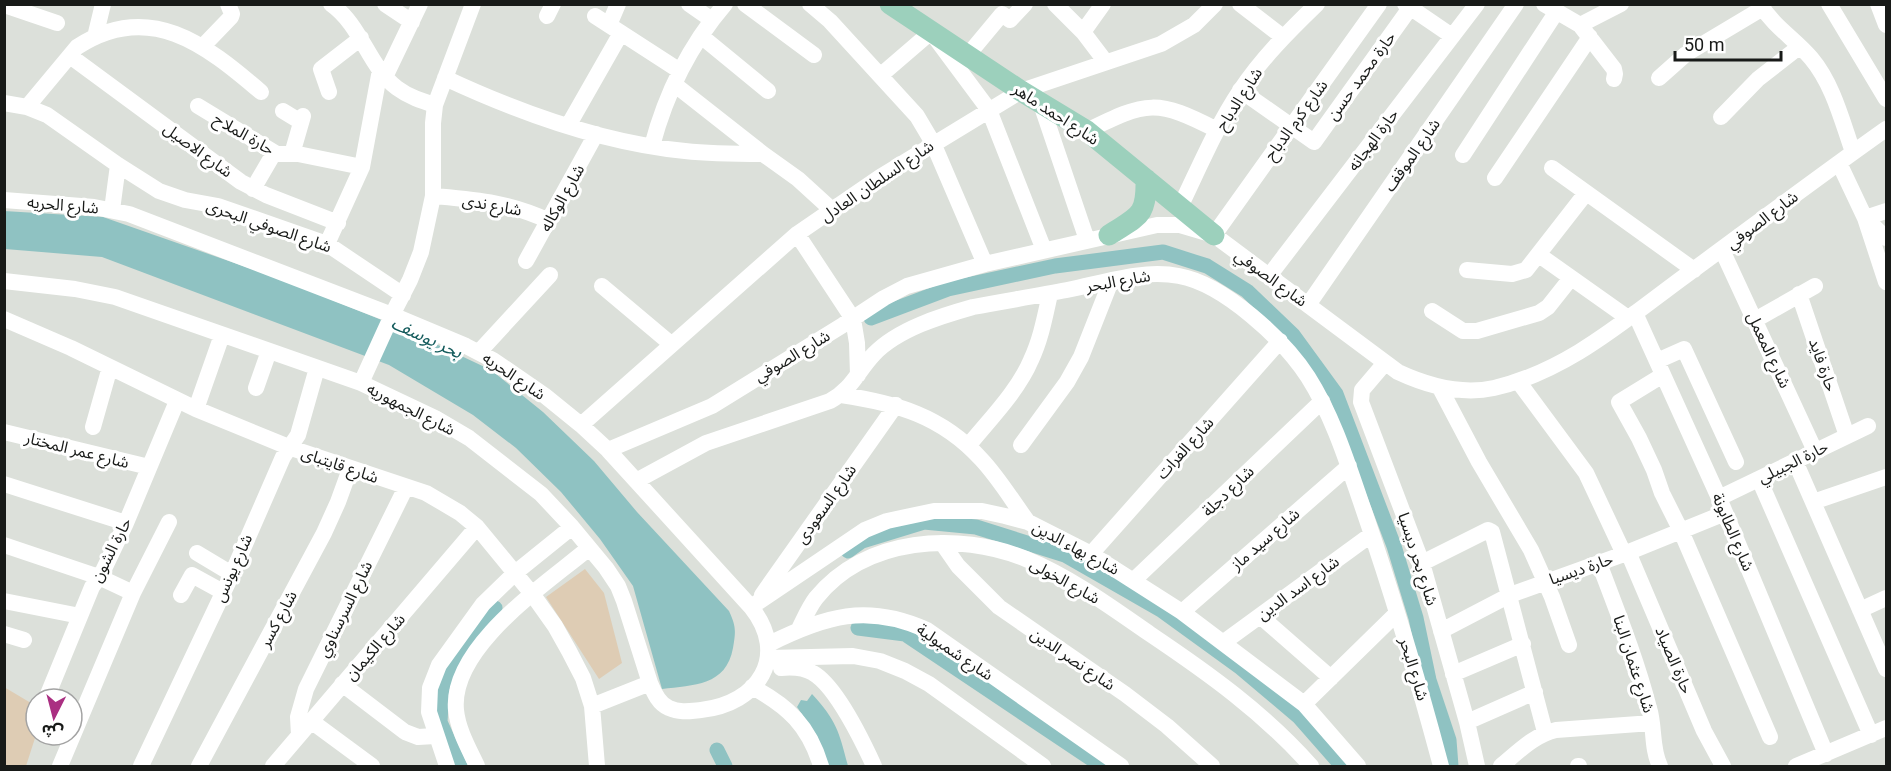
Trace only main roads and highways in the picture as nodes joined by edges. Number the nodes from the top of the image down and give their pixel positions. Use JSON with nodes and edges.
{"nodes":[{"id":1,"x":890,"y":4,"type":"edge"},
{"id":2,"x":1146,"y":179,"type":"junction"},
{"id":3,"x":1109,"y":235,"type":"road end"},
{"id":4,"x":1214,"y":235,"type":"road end"}],
"edges":[{"from":1,"to":2,"type":"main road","name":"شارع احمد ماهر"},
{"from":2,"to":3,"type":"main road"},
{"from":2,"to":4,"type":"main road","name":"شارع احمد ماهر"}]}
